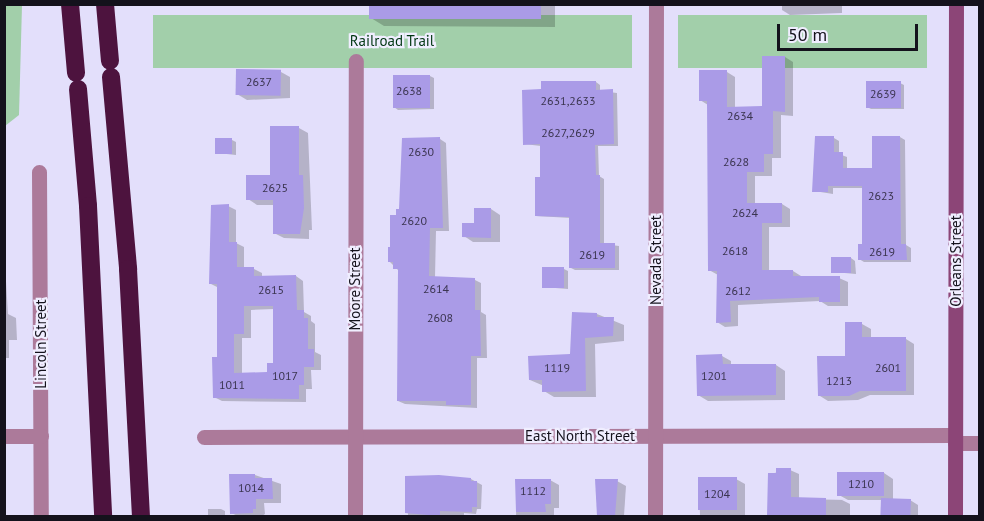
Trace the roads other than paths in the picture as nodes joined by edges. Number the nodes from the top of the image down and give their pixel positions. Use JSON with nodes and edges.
{"nodes":[{"id":1,"x":70,"y":4,"type":"edge"},
{"id":2,"x":105,"y":4,"type":"edge"},
{"id":3,"x":656,"y":4,"type":"edge"},
{"id":4,"x":956,"y":4,"type":"edge"},
{"id":5,"x":356,"y":61,"type":"dead end"},
{"id":6,"x":39,"y":172,"type":"dead end"},
{"id":7,"x":4,"y":436,"type":"edge"},
{"id":8,"x":41,"y":436,"type":"junction"},
{"id":9,"x":655,"y":436,"type":"junction"},
{"id":10,"x":204,"y":437,"type":"dead end"},
{"id":11,"x":355,"y":437,"type":"junction"},
{"id":12,"x":956,"y":439,"type":"junction"},
{"id":13,"x":980,"y":443,"type":"edge"},
{"id":14,"x":41,"y":516,"type":"edge"},
{"id":15,"x":103,"y":516,"type":"edge"},
{"id":16,"x":141,"y":516,"type":"edge"},
{"id":17,"x":355,"y":516,"type":"edge"},
{"id":18,"x":655,"y":516,"type":"edge"},
{"id":19,"x":955,"y":516,"type":"edge"}],
"edges":[{"from":1,"to":15,"type":"highway"},
{"from":2,"to":16,"type":"highway"},
{"from":3,"to":9,"type":"street","name":"Nevada Street"},
{"from":4,"to":12,"type":"main road","name":"Orleans Street"},
{"from":5,"to":11,"type":"street","name":"Moore Street"},
{"from":6,"to":8,"type":"street","name":"Lincoln Street"},
{"from":7,"to":8,"type":"street"},
{"from":8,"to":14,"type":"street","name":"Lincoln Street"},
{"from":9,"to":11,"type":"street","name":"East North Street"},
{"from":9,"to":12,"type":"street","name":"East North Street"},
{"from":9,"to":18,"type":"street","name":"Nevada Street"},
{"from":10,"to":11,"type":"street","name":"East North Street"},
{"from":11,"to":17,"type":"street","name":"Moore Street"},
{"from":12,"to":13,"type":"street","name":"East North Street"},
{"from":12,"to":19,"type":"main road","name":"Orleans Street"}]}
